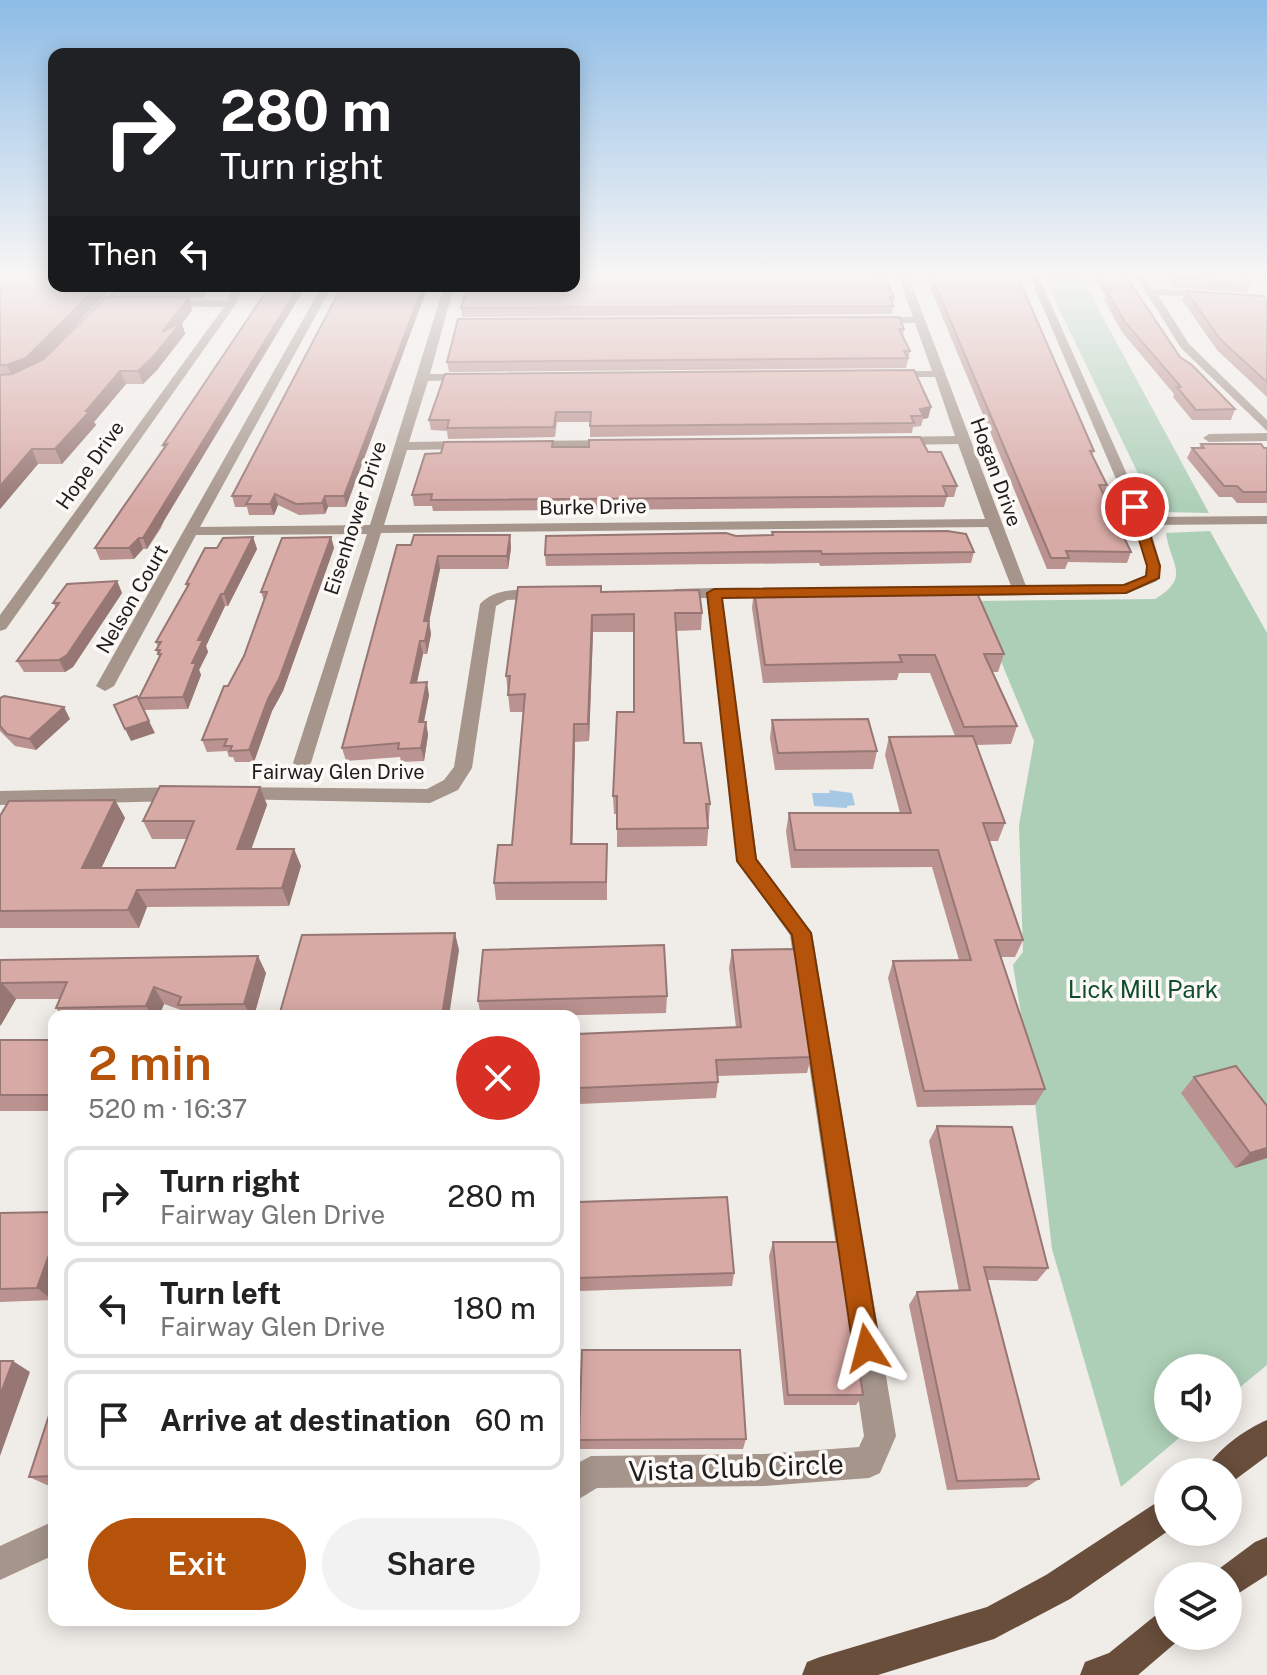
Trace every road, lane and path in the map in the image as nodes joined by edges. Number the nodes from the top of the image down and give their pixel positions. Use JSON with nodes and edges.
{"nodes":[{"id":1,"x":196,"y":353,"type":"edge"},
{"id":2,"x":290,"y":353,"type":"edge"},
{"id":3,"x":430,"y":353,"type":"edge"},
{"id":4,"x":930,"y":353,"type":"edge"},
{"id":5,"x":1067,"y":353,"type":"edge"},
{"id":6,"x":1192,"y":353,"type":"edge"},
{"id":7,"x":877,"y":374,"type":"edge"},
{"id":8,"x":937,"y":374,"type":"junction"},
{"id":9,"x":485,"y":377,"type":"edge"},
{"id":10,"x":423,"y":378,"type":"junction"},
{"id":11,"x":1267,"y":427,"type":"edge"},
{"id":12,"x":1267,"y":437,"type":"edge"},
{"id":13,"x":1209,"y":438,"type":"dead end"},
{"id":14,"x":963,"y":440,"type":"junction"},
{"id":15,"x":881,"y":441,"type":"edge"},
{"id":16,"x":627,"y":444,"type":"edge"},
{"id":17,"x":484,"y":445,"type":"edge"},
{"id":18,"x":516,"y":445,"type":"edge"},
{"id":19,"x":401,"y":446,"type":"junction"},
{"id":20,"x":1267,"y":520,"type":"edge"},
{"id":21,"x":1141,"y":521,"type":"junction"},
{"id":22,"x":993,"y":523,"type":"junction"},
{"id":23,"x":374,"y":529,"type":"junction"},
{"id":24,"x":193,"y":531,"type":"junction"},
{"id":25,"x":1021,"y":591,"type":"junction"},
{"id":26,"x":804,"y":592,"type":"edge"},
{"id":27,"x":835,"y":592,"type":"edge"},
{"id":28,"x":714,"y":593,"type":"junction"},
{"id":29,"x":656,"y":594,"type":"edge"},
{"id":30,"x":562,"y":595,"type":"edge"},
{"id":31,"x":0,"y":626,"type":"edge"},
{"id":32,"x":105,"y":686,"type":"dead end"},
{"id":33,"x":302,"y":763,"type":"dead end"},
{"id":34,"x":196,"y":794,"type":"edge"},
{"id":35,"x":224,"y":794,"type":"edge"},
{"id":36,"x":0,"y":798,"type":"edge"},
{"id":37,"x":1267,"y":1436,"type":"edge"},
{"id":38,"x":1239,"y":1458,"type":"edge"},
{"id":39,"x":580,"y":1481,"type":"edge"},
{"id":40,"x":1154,"y":1521,"type":"edge"},
{"id":41,"x":48,"y":1541,"type":"edge"},
{"id":42,"x":1267,"y":1554,"type":"edge"},
{"id":43,"x":0,"y":1563,"type":"edge"},
{"id":44,"x":1242,"y":1573,"type":"edge"},
{"id":45,"x":1154,"y":1639,"type":"edge"},
{"id":46,"x":820,"y":1675,"type":"edge"},
{"id":47,"x":1098,"y":1675,"type":"edge"}],
"edges":[{"from":1,"to":31,"type":"street","name":"Hope Drive"},
{"from":2,"to":24,"type":"street","name":"Nelson Court"},
{"from":3,"to":10,"type":"street","name":"Eisenhower Drive"},
{"from":4,"to":8,"type":"street","name":"Hogan Drive"},
{"from":5,"to":21,"type":"street"},
{"from":6,"to":11,"type":"street"},
{"from":7,"to":8,"type":"street"},
{"from":8,"to":14,"type":"street","name":"Hogan Drive"},
{"from":9,"to":10,"type":"street"},
{"from":10,"to":19,"type":"street","name":"Eisenhower Drive"},
{"from":12,"to":13,"type":"street"},
{"from":14,"to":15,"type":"street"},
{"from":14,"to":22,"type":"street","name":"Hogan Drive"},
{"from":16,"to":18,"type":"street"},
{"from":17,"to":19,"type":"street"},
{"from":19,"to":23,"type":"street","name":"Eisenhower Drive"},
{"from":20,"to":21,"type":"street"},
{"from":21,"to":25,"type":"street"},
{"from":22,"to":23,"type":"street","name":"Burke Drive"},
{"from":22,"to":25,"type":"street","name":"Hogan Drive"},
{"from":23,"to":24,"type":"street","name":"Burke Drive"},
{"from":23,"to":33,"type":"street","name":"Eisenhower Drive"},
{"from":24,"to":32,"type":"street","name":"Nelson Court"},
{"from":25,"to":27,"type":"street"},
{"from":26,"to":28,"type":"street"},
{"from":28,"to":29,"type":"street"},
{"from":28,"to":39,"type":"street","name":"Vista Club Circle"},
{"from":30,"to":35,"type":"street","name":"Fairway Glen Drive"},
{"from":34,"to":36,"type":"street"},
{"from":37,"to":38,"type":"main road"},
{"from":40,"to":46,"type":"main road"},
{"from":41,"to":43,"type":"street"},
{"from":42,"to":44,"type":"main road"},
{"from":45,"to":47,"type":"main road"}]}
